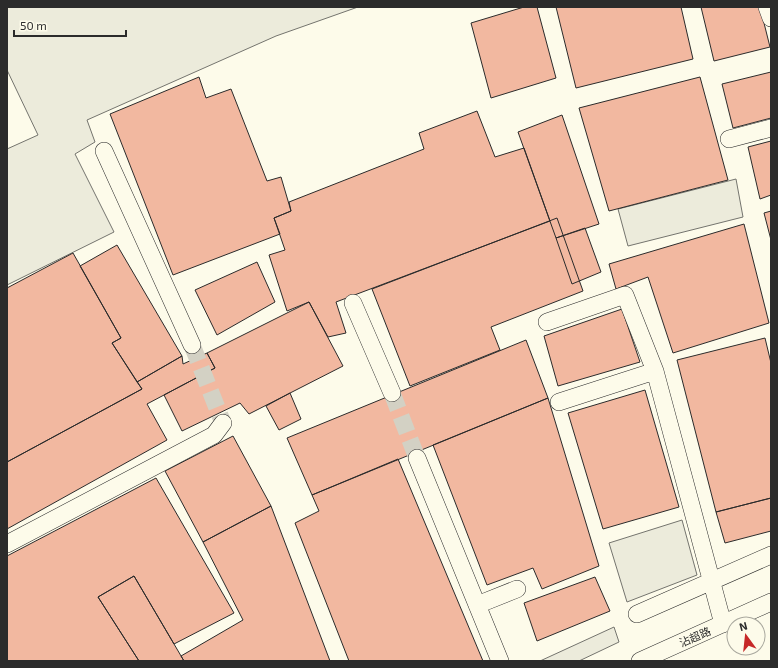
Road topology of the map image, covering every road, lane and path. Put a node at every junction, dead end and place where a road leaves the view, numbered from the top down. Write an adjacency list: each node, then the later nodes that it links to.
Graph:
1 (768, 7): 2 (street)
2 (771, 18)
3 (771, 128): 4 (street)
4 (729, 139)
5 (104, 151): 8 (street)
6 (353, 303): 10 (street)
7 (546, 322): 9 (street)
8 (192, 345)
9 (655, 372): 11 (street); 16 (street)
10 (392, 393)
11 (560, 402)
12 (223, 423): 14 (street)
13 (417, 458): 19 (street)
14 (7, 544)
15 (771, 555): 16 (street)
16 (711, 581): 20 (street); 21 (street)
17 (517, 589): 19 (street)
18 (771, 602): 21 (street, 沾超路)
19 (477, 605): 22 (street)
20 (637, 614)
21 (723, 624): 23 (street, 沾超路)
22 (500, 661)
23 (640, 661)

